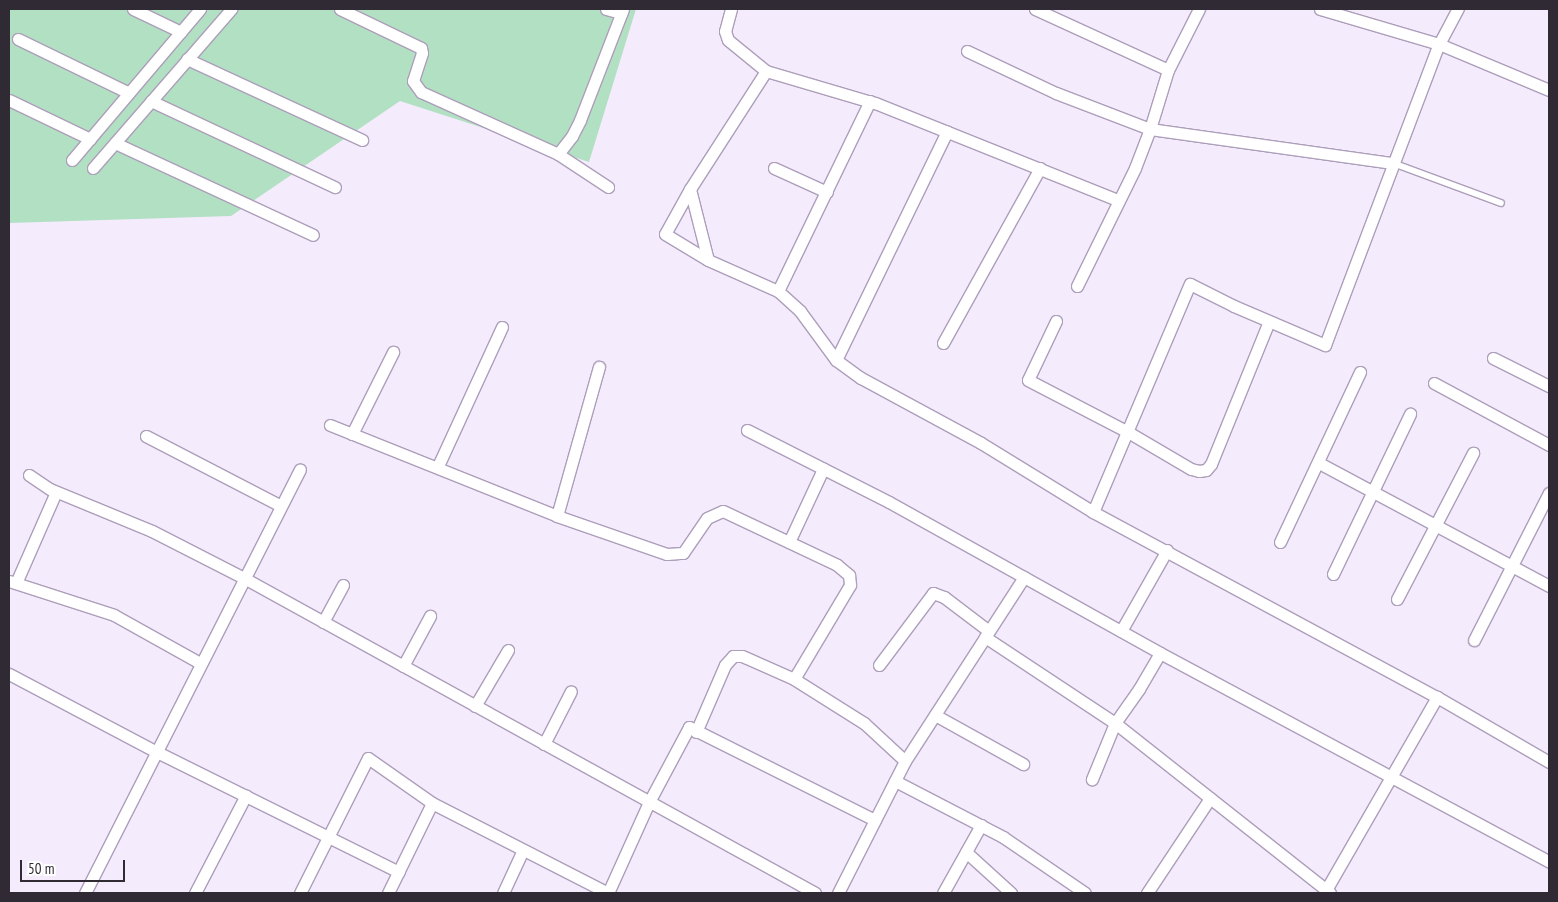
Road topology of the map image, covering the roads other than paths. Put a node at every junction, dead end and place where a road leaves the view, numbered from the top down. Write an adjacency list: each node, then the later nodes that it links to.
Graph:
1 (134, 9): 12 (street)
2 (200, 9): 12 (street)
3 (231, 9): 16 (street)
4 (340, 9): 29 (street)
5 (730, 9): 18 (street)
6 (1035, 9): 17 (street)
7 (1199, 9): 17 (street)
8 (1320, 9): 14 (street)
9 (1458, 9): 14 (street)
10 (606, 10): 11 (street)
11 (622, 11): 29 (street)
12 (181, 32): 20 (street)
13 (18, 38): 20 (street)
14 (1439, 44): 19 (street); 31 (street)
15 (966, 51): 24 (street)
16 (187, 59): 22 (street); 27 (street)
17 (1168, 70): 24 (street)
18 (766, 71): 23 (street); 37 (street)
19 (1549, 90)
20 (129, 93): 26 (street)
21 (9, 100): 26 (street)
22 (151, 101): 28 (street); 35 (street)
23 (870, 101): 25 (street); 38 (street)
24 (1150, 129): 31 (street); 39 (street)
25 (948, 131): 34 (street); 51 (street)
26 (90, 140): 30 (street)
27 (362, 140)
28 (115, 143): 32 (street); 41 (street)
29 (558, 154): 36 (street)
30 (72, 160)
31 (1393, 163): 40 (lane); 46 (street)
32 (93, 168)
33 (774, 168): 38 (street)
34 (1040, 168): 39 (street); 48 (street)
35 (335, 187)
36 (608, 188)
37 (690, 189): 42 (street); 42 (street)
38 (826, 192): 44 (street)
39 (1118, 200): 43 (street)
40 (1501, 203)
41 (313, 235)
42 (708, 260): 44 (street)
43 (1077, 286)
44 (778, 291): 51 (street)
45 (1056, 321): 59 (street)
46 (1269, 321): 59 (street); 59 (street)
47 (502, 328): 65 (street)
48 (943, 343)
49 (393, 352): 60 (street)
50 (1493, 358): 55 (street)
51 (836, 360): 73 (street)
52 (599, 367): 74 (street)
53 (1360, 372): 64 (street)
54 (1434, 383): 62 (street)
55 (1549, 386)
56 (1410, 414): 70 (street)
57 (330, 425): 60 (street)
58 (747, 430): 66 (street)
59 (1128, 432): 73 (street)
60 (352, 434): 65 (street)
61 (146, 436): 72 (street)
62 (1549, 445)
63 (1473, 453): 75 (street)
64 (1319, 462): 70 (street); 77 (street)
65 (438, 466): 74 (street)
66 (823, 469): 76 (street); 81 (street)
67 (300, 470): 72 (street)
68 (30, 475): 69 (street)
69 (56, 492): 82 (street); 83 (street)
70 (1374, 492): 75 (street); 80 (street)
71 (1549, 493): 79 (street)
72 (281, 506): 82 (street)
73 (1093, 512): 78 (street)
74 (557, 516): 76 (street)
75 (1434, 524): 79 (street); 86 (street)
76 (789, 542): 98 (street)
77 (1280, 542)
78 (1167, 550): 89 (street); 100 (street)
79 (1513, 566): 85 (street); 91 (street)
80 (1333, 574)
81 (1024, 577): 89 (street); 90 (street)
82 (244, 578): 88 (street); 94 (street)
83 (12, 582): 94 (street)
84 (343, 585): 88 (street)
85 (1549, 586)
86 (1397, 599)
87 (430, 616): 96 (street)
88 (323, 622): 96 (street)
89 (1121, 631): 93 (street)
90 (987, 634): 95 (street); 102 (street); 103 (street)
91 (1474, 640)
92 (508, 650): 101 (street)
93 (1160, 653): 103 (street); 110 (street)
94 (200, 663): 106 (street)
95 (879, 665)
96 (403, 666): 101 (street)
97 (9, 674): 106 (street)
98 (794, 679): 104 (street); 107 (street)
99 (570, 691): 105 (street)
100 (1437, 697): 108 (street); 110 (street)
101 (475, 706): 105 (street)
102 (935, 715): 107 (street); 109 (street)
103 (1115, 723): 111 (street); 114 (street)
104 (696, 732): 115 (street); 117 (street)
105 (544, 744): 115 (street)
106 (156, 751): 113 (street); 125 (street)
107 (906, 761): 112 (street)
108 (1549, 762)
109 (1023, 764)
110 (1391, 776): 122 (street); 124 (street)
111 (1092, 779)
112 (895, 781): 117 (street); 118 (street)
113 (246, 795): 119 (street); 126 (street)
114 (1210, 798): 124 (street); 136 (street)
115 (649, 802): 130 (street); 131 (street)
116 (432, 803): 119 (street); 120 (street); 123 (street)
117 (875, 820): 132 (street)
118 (981, 825): 121 (street); 135 (street)
119 (328, 836): 123 (street); 127 (street)
120 (523, 850): 129 (street); 130 (street)
121 (966, 852): 133 (street); 134 (street)
122 (1549, 862)
123 (399, 872): 128 (street)
124 (1328, 892)
125 (85, 893)
126 (195, 893)
127 (300, 893)
128 (388, 893)
129 (503, 893)
130 (608, 893)
131 (815, 893)
132 (838, 893)
133 (943, 893)
134 (1011, 893)
135 (1085, 893)
136 (1147, 893)

